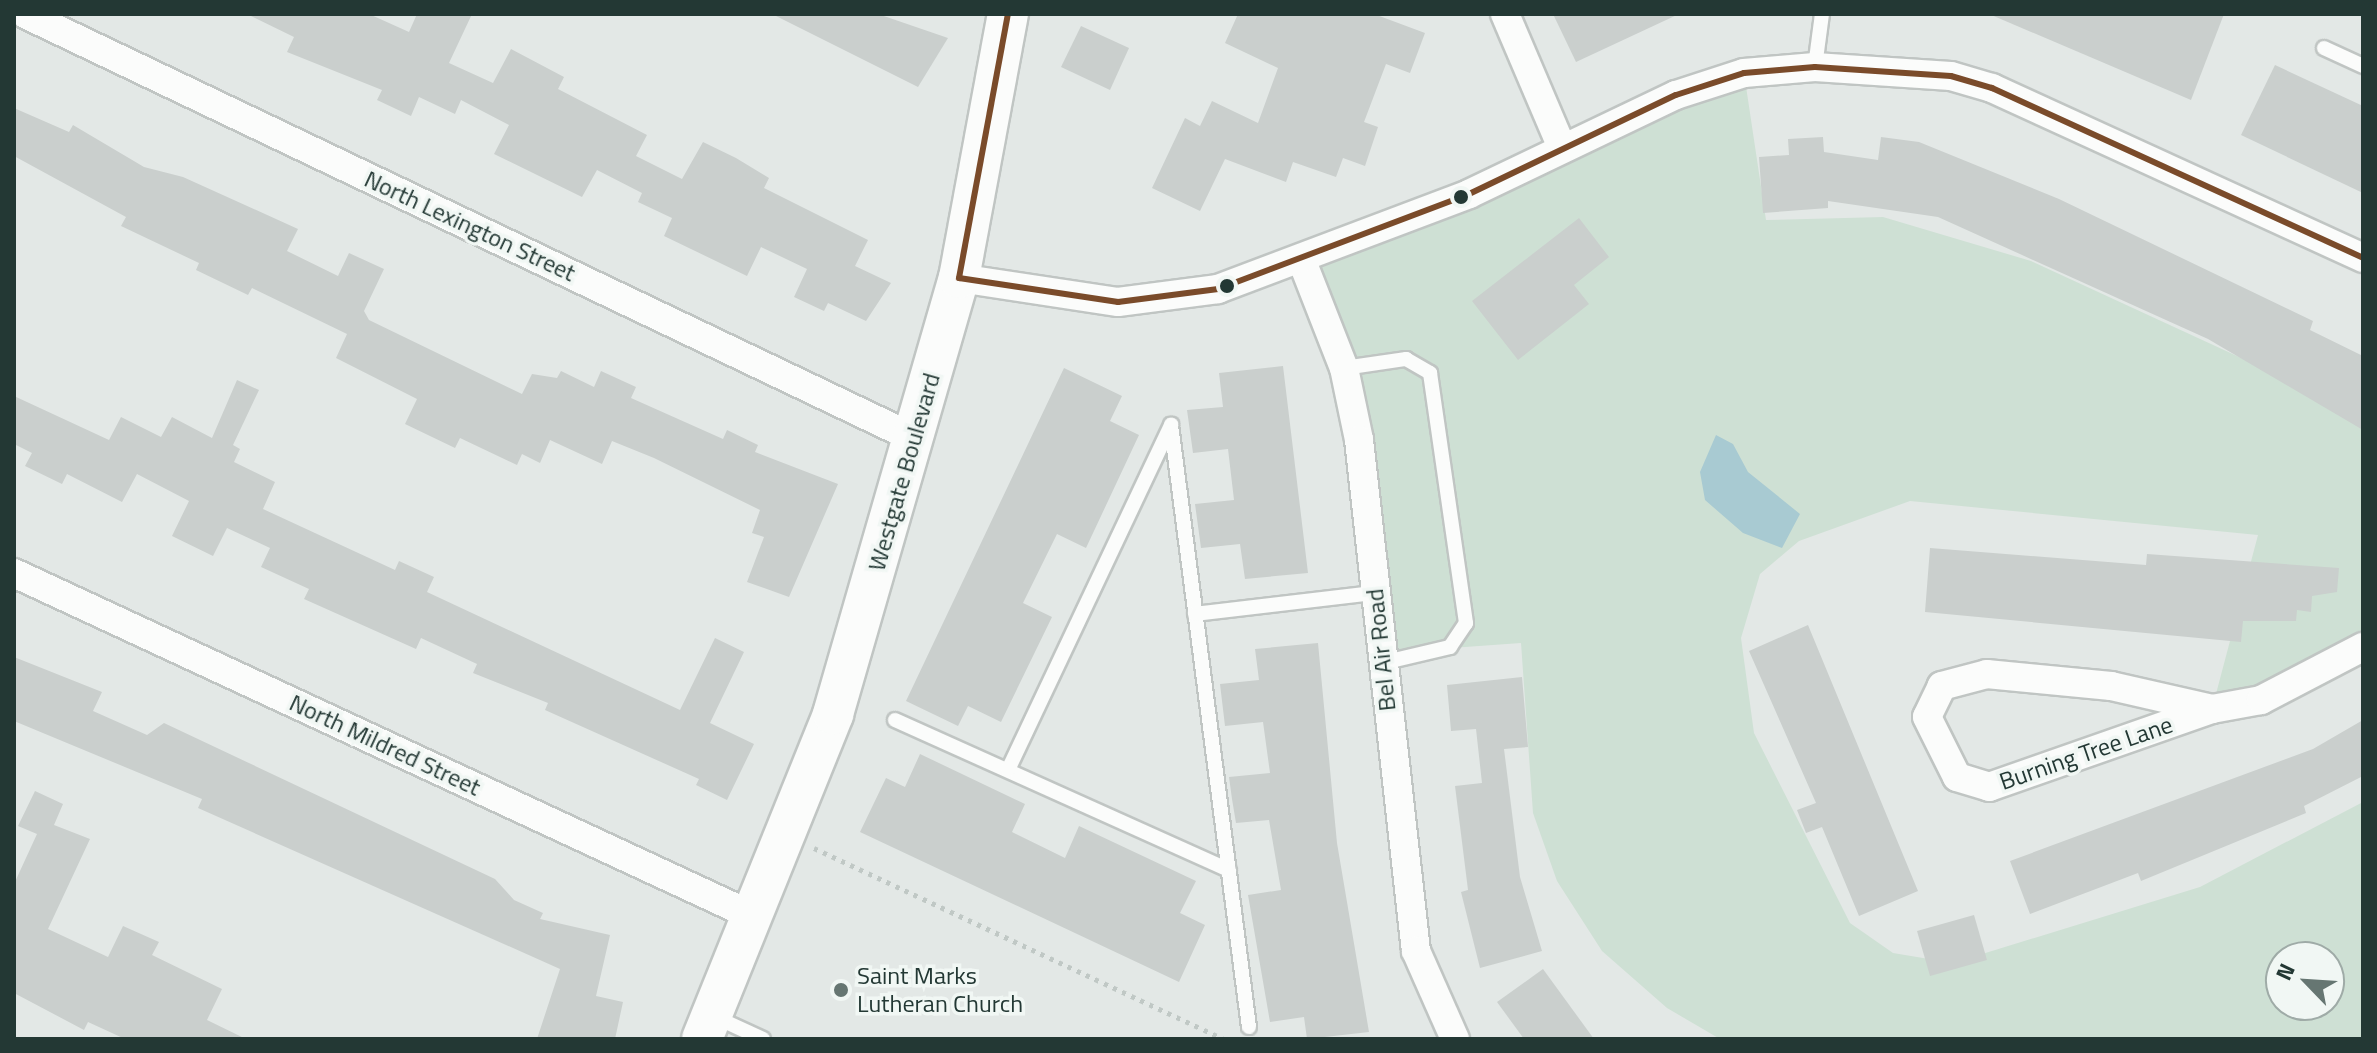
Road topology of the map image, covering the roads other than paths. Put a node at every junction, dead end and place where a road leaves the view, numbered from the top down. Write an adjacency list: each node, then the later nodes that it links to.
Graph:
1 (25, 14): 13 (street, North Lexington Street)
2 (1008, 14): 11 (street, Westgate Boulevard)
3 (1505, 14): 8 (street)
4 (1822, 14): 7 (lane)
5 (2324, 48): 6 (lane)
6 (2363, 66)
7 (1815, 67): 8 (street); 9 (street)
8 (1561, 145): 10 (street)
9 (2363, 258)
10 (1302, 261): 11 (street); 12 (street, Bel Air Road)
11 (959, 278): 13 (street, Westgate Boulevard)
12 (1344, 368): 15 (street, Bel Air Road); 18 (lane)
13 (914, 438): 23 (street, Westgate Boulevard)
14 (14, 573): 23 (street, North Mildred Street)
15 (1375, 593): 16 (lane); 18 (street, Bel Air Road)
16 (1195, 614): 21 (lane); 22 (lane)
17 (2363, 647): 19 (street, Burning Tree Lane)
18 (1382, 663): 27 (street, Bel Air Road)
19 (2212, 709): 19 (street, Burning Tree Lane)
20 (895, 720): 21 (lane)
21 (1008, 770): 22 (lane)
22 (1229, 870): 25 (lane)
23 (755, 917): 24 (street, Westgate Boulevard)
24 (708, 1027): 26 (lane)
25 (1249, 1027)
26 (763, 1039)
27 (1455, 1039)

